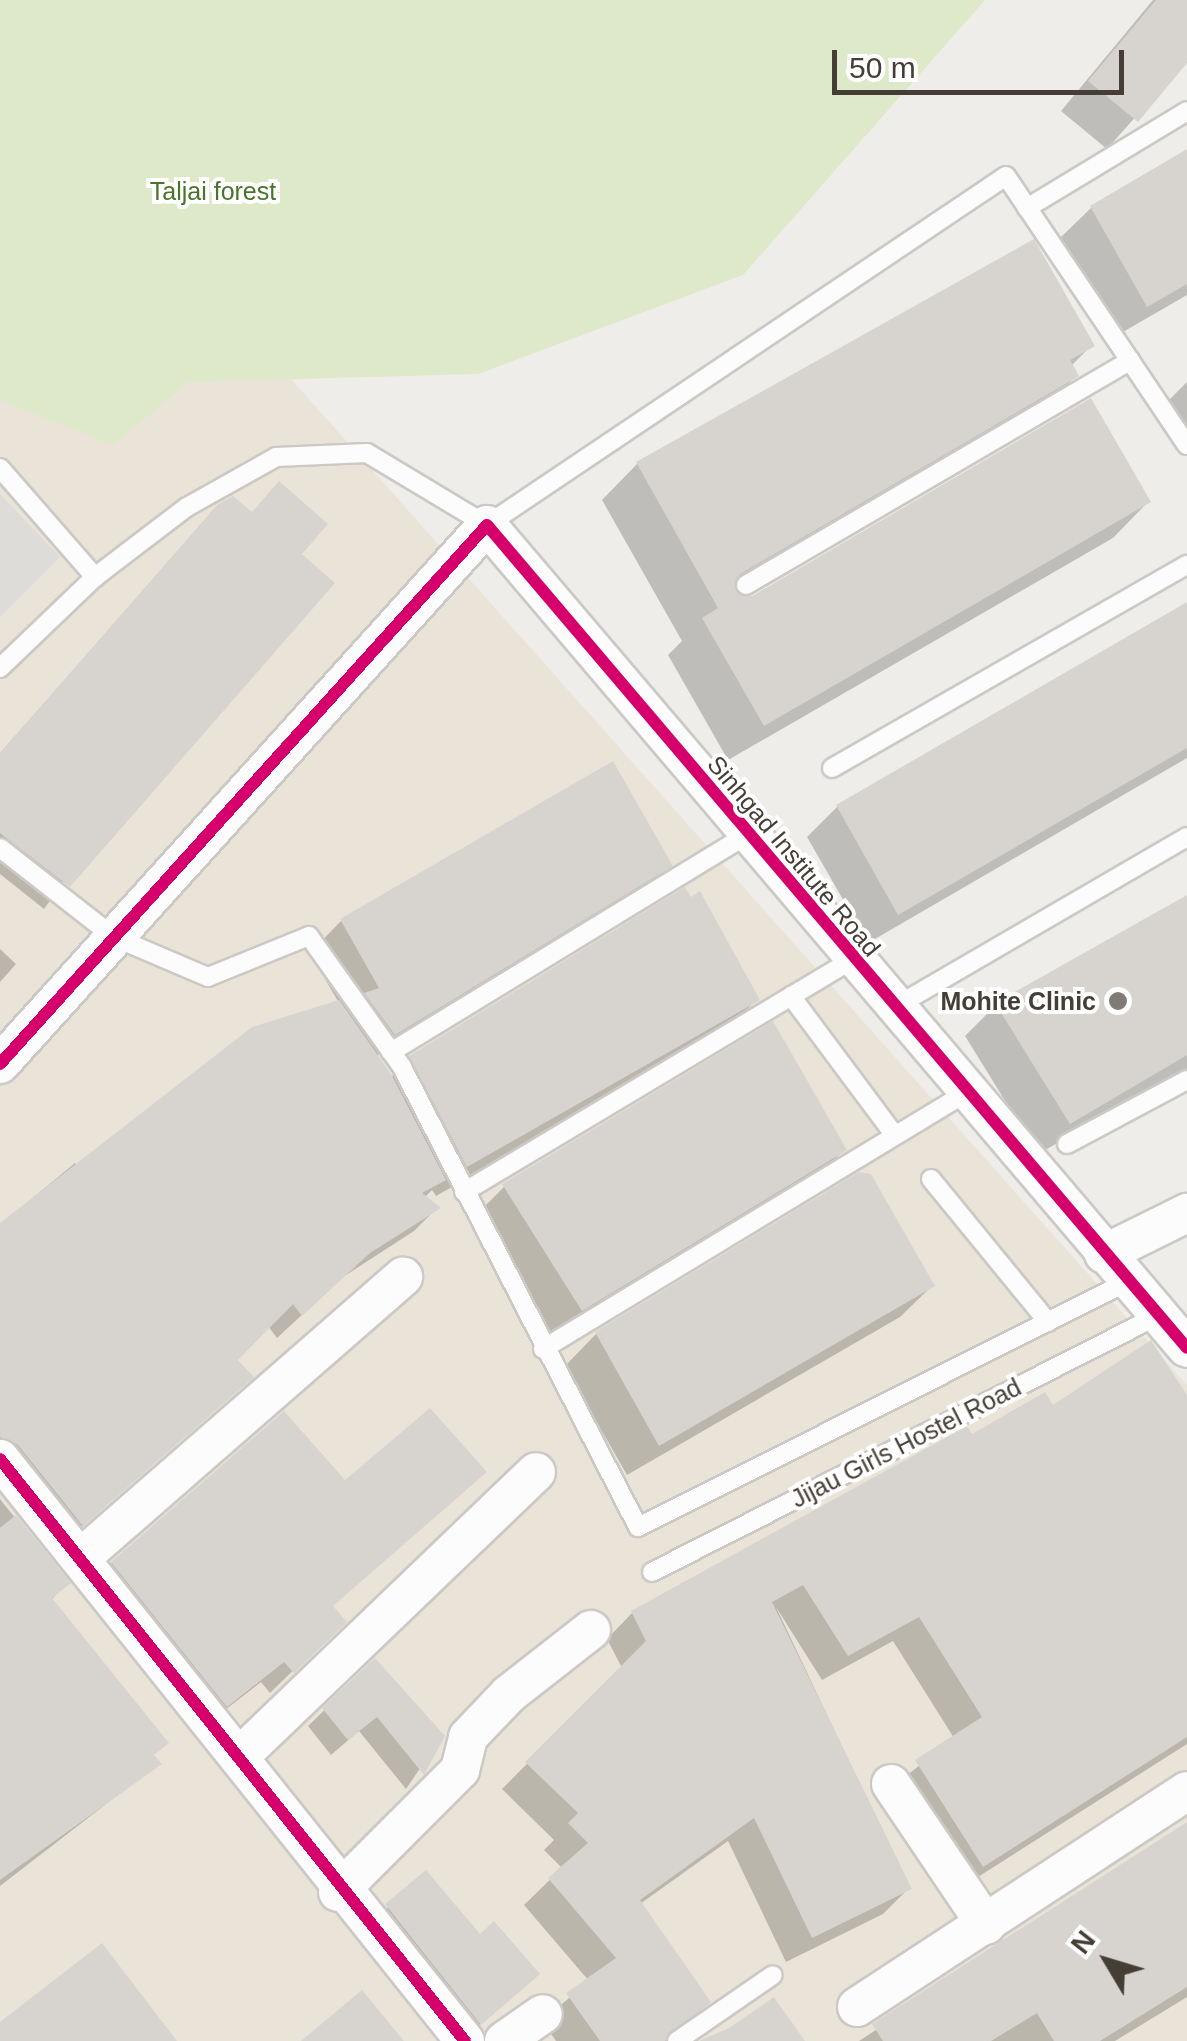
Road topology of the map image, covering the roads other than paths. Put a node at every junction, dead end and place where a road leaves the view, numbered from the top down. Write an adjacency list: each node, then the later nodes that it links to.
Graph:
1 (1187, 111): 2 (lane)
2 (1027, 208): 3 (lane); 6 (lane)
3 (1130, 361): 4 (lane); 9 (lane)
4 (1187, 446)
5 (0, 468): 8 (lane)
6 (487, 525): 8 (lane); 12 (street, Sinhgad Institute Road); 15 (street)
7 (1187, 564): 11 (lane)
8 (95, 578): 10 (lane)
9 (746, 586)
10 (0, 668)
11 (832, 768)
12 (747, 835): 16 (street, Sinhgad Institute Road); 19 (lane)
13 (1187, 837): 18 (lane)
14 (0, 848): 15 (lane)
15 (114, 938): 19 (lane); 20 (street)
16 (852, 960): 17 (lane); 18 (street, Sinhgad Institute Road)
17 (792, 996): 23 (lane); 26 (lane)
18 (892, 1008): 22 (street, Sinhgad Institute Road)
19 (391, 1052): 26 (lane)
20 (0, 1064)
21 (1187, 1080): 24 (lane)
22 (964, 1094): 23 (lane); 28 (street, Sinhgad Institute Road)
23 (893, 1133): 32 (lane)
24 (1068, 1144)
25 (931, 1178): 31 (lane)
26 (464, 1192): 32 (lane)
27 (1187, 1213): 28 (street)
28 (1116, 1268): 30 (street, Sinhgad Institute Road); 31 (lane)
29 (403, 1277): 36 (street)
30 (1159, 1315): 33 (street, Sinhgad Institute Road); 37 (lane, Jijau Girls Hostel Road)
31 (1048, 1322): 32 (lane)
32 (543, 1348)
33 (1187, 1348)
34 (0, 1459): 36 (street)
35 (536, 1472): 39 (street)
36 (83, 1556): 39 (street)
37 (652, 1572)
38 (592, 1630): 42 (street)
39 (240, 1756): 42 (street)
40 (890, 1784): 43 (street)
41 (1187, 1791): 43 (street)
42 (338, 1892): 47 (street)
43 (986, 1925): 45 (street)
44 (773, 1974): 49 (lane)
45 (857, 2007)
46 (542, 2014): 48 (street)
47 (466, 2041)
48 (504, 2041)
49 (677, 2041)

